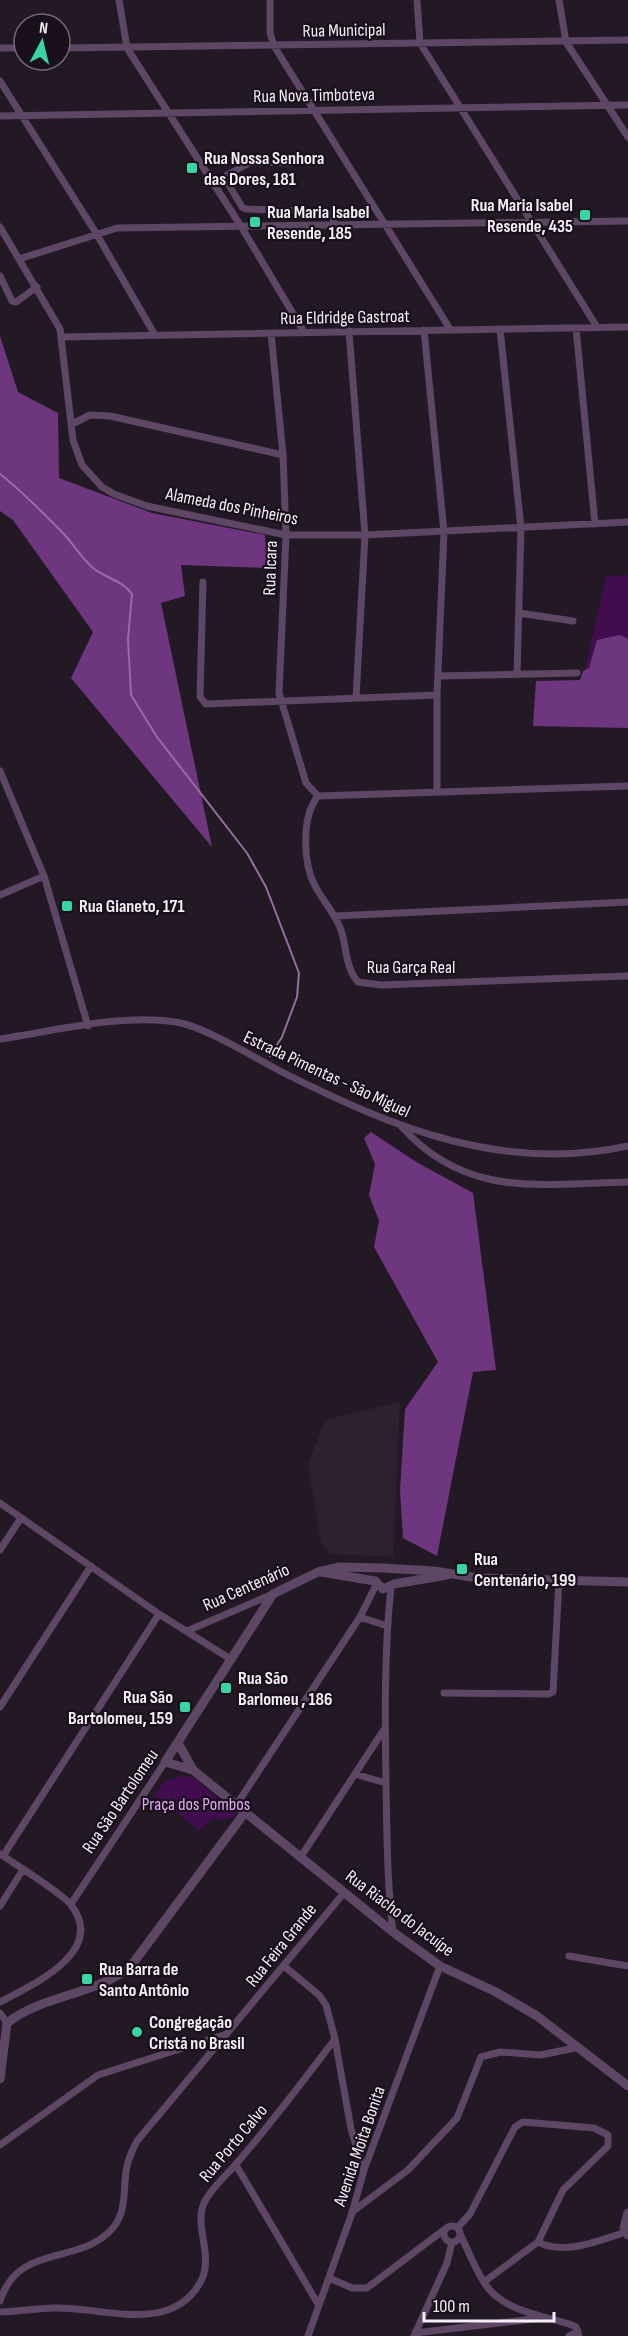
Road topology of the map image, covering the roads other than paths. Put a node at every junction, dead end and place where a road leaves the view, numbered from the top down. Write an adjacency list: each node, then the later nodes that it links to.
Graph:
1 (119, 0): 10 (street)
2 (270, 0): 8 (street)
3 (417, 0): 7 (street)
4 (559, 0): 6 (street)
5 (628, 40): 6 (street, Rua Municipal)
6 (566, 42): 7 (street, Rua Municipal); 12 (street)
7 (420, 43): 8 (street, Rua Municipal); 14 (street)
8 (274, 46): 10 (street, Rua Municipal); 15 (street)
9 (72, 48): 10 (street, Rua Municipal)
10 (127, 48): 16 (street)
11 (0, 81): 17 (street)
12 (607, 105): 13 (street, Rua Nova Timboteva); 14 (street, Rua Nova Timboteva); 19 (street)
13 (628, 105)
14 (461, 107): 15 (street, Rua Nova Timboteva); 22 (street)
15 (313, 111): 16 (street, Rua Nova Timboteva); 23 (street)
16 (170, 113): 17 (street, Rua Nova Timboteva); 26 (street)
17 (22, 115): 18 (street, Rua Nova Timboteva); 27 (street)
18 (0, 116)
19 (628, 137)
20 (291, 163): 24 (street)
21 (628, 221): 22 (street)
22 (532, 222): 23 (street); 31 (street)
23 (386, 224): 24 (street); 34 (street)
24 (334, 225): 26 (street)
25 (0, 227): 28 (street, Alameda dos Pinheiros)
26 (242, 228): 27 (street); 38 (street)
27 (96, 233): 28 (street); 40 (street)
28 (19, 259): 30 (street, Alameda dos Pinheiros)
29 (0, 276): 30 (street)
30 (37, 287): 41 (street, Alameda dos Pinheiros)
31 (597, 327): 32 (street, Rua Eldridge Gastroat); 33 (street, Rua Eldridge Gastroat)
32 (628, 327)
33 (576, 328): 35 (street, Rua Eldridge Gastroat); 45 (street)
34 (450, 329): 35 (street, Rua Eldridge Gastroat); 36 (street, Rua Eldridge Gastroat)
35 (500, 329): 46 (street)
36 (424, 330): 37 (street, Rua Eldridge Gastroat); 47 (street)
37 (349, 331): 38 (street, Rua Eldridge Gastroat); 49 (street)
38 (304, 332): 39 (street, Rua Eldridge Gastroat)
39 (271, 333): 40 (street, Rua Eldridge Gastroat); 43 (street, Rua Icara)
40 (154, 335): 41 (street, Rua Eldridge Gastroat)
41 (62, 337): 42 (street, Alameda dos Pinheiros)
42 (72, 424): 43 (street); 48 (street, Alameda dos Pinheiros)
43 (283, 455): 48 (street, Rua Icara)
44 (628, 522): 45 (street, Alameda dos Pinheiros)
45 (595, 524): 46 (street, Alameda dos Pinheiros)
46 (521, 528): 47 (street, Alameda dos Pinheiros); 51 (street)
47 (444, 532): 49 (street, Alameda dos Pinheiros); 55 (street)
48 (286, 535): 49 (street, Alameda dos Pinheiros); 58 (street, Rua Icara)
49 (365, 535): 57 (street)
50 (202, 582): 58 (street)
51 (519, 613): 52 (street); 54 (street)
52 (573, 621)
53 (577, 672): 54 (street)
54 (517, 674): 55 (street)
55 (438, 676): 56 (street)
56 (437, 695): 57 (street); 61 (street)
57 (356, 698): 58 (street)
58 (280, 700): 62 (street, Rua Icara)
59 (0, 771): 63 (street)
60 (628, 786): 61 (street)
61 (437, 792): 62 (street)
62 (318, 796): 66 (street, Rua Garça Real)
63 (44, 876): 64 (street); 68 (street)
64 (0, 895)
65 (628, 903): 66 (street)
66 (335, 916): 67 (street, Rua Garça Real)
67 (628, 976)
68 (88, 1026): 69 (street, Estrada Pimentas - São Miguel); 70 (street, Estrada Pimentas - São Miguel)
69 (0, 1039)
70 (402, 1127): 71 (street, Estrada Pimentas - São Miguel); 72 (street)
71 (628, 1146)
72 (628, 1182)
73 (0, 1503): 74 (street)
74 (21, 1518): 75 (street); 76 (street)
75 (0, 1550)
76 (91, 1566): 85 (street); 91 (street)
77 (386, 1569): 78 (street, Rua Centenário); 79 (street, Rua Centenário); 82 (street); 83 (street)
78 (318, 1572): 82 (street, Rua Centenário); 84 (street, Rua Centenário)
79 (447, 1575): 80 (street, Rua Centenário); 83 (street, Rua Centenário)
80 (559, 1580): 81 (street, Rua Centenário); 90 (street)
81 (628, 1582)
82 (375, 1583): 83 (street, Rua Centenário); 86 (street)
83 (393, 1585): 87 (street)
84 (273, 1594): 88 (street, Rua Centenário); 89 (street, Rua São Bartolomeu)
85 (159, 1614): 88 (street); 100 (street)
86 (360, 1617): 87 (street); 98 (street)
87 (387, 1626): 92 (street)
88 (187, 1631): 89 (street)
89 (232, 1660): 93 (street, Rua São Bartolomeu)
90 (444, 1693)
91 (0, 1707)
92 (385, 1728): 96 (street); 97 (street)
93 (178, 1743): 94 (street, Rua São Bartolomeu); 95 (street, Rua Riacho do Jacuípe)
94 (165, 1762): 95 (street, Rua Riacho do Jacuípe); 104 (street, Rua São Bartolomeu)
95 (193, 1770): 98 (street, Rua Riacho do Jacuípe)
96 (355, 1774): 97 (street); 101 (street)
97 (386, 1783): 106 (street)
98 (237, 1804): 99 (street, Rua Riacho do Jacuípe)
99 (246, 1811): 101 (street, Rua Riacho do Jacuípe); 113 (street)
100 (2, 1855): 102 (street)
101 (300, 1858): 103 (street, Rua Riacho do Jacuípe)
102 (22, 1870): 104 (street); 105 (street)
103 (344, 1893): 106 (street, Rua Riacho do Jacuípe); 109 (street, Rua Feira Grande)
104 (71, 1904): 111 (street)
105 (0, 1906)
106 (393, 1932): 110 (street, Rua Riacho do Jacuípe)
107 (568, 1956): 108 (street)
108 (628, 1965)
109 (284, 1966): 114 (street, Rua Feira Grande); 115 (street)
110 (440, 1966): 116 (street, Rua Riacho do Jacuípe); 121 (street, Avenida Moita Bonita)
111 (0, 2002)
112 (0, 2013): 113 (street)
113 (7, 2023): 117 (street)
114 (228, 2034): 119 (street); 131 (street, Rua Feira Grande)
115 (335, 2039): 120 (street, Rua Porto Calvo); 121 (street)
116 (575, 2048): 118 (street, Rua Riacho do Jacuípe); 122 (street)
117 (0, 2079)
118 (628, 2086)
119 (0, 2145)
120 (236, 2164): 132 (street); 133 (street, Rua Porto Calvo)
121 (364, 2170): 122 (street, Avenida Moita Bonita)
122 (352, 2212): 129 (street, Avenida Moita Bonita)
123 (628, 2213): 126 (street)
124 (445, 2229): 125 (street); 127 (street); 129 (street)
125 (459, 2231): 127 (street); 128 (street); 130 (street)
126 (627, 2234): 128 (street)
127 (452, 2242): 136 (street)
128 (538, 2242): 130 (street)
129 (329, 2278): 132 (street, Avenida Moita Bonita)
130 (484, 2282): 134 (street)
131 (0, 2301)
132 (318, 2304): 137 (street, Avenida Moita Bonita)
133 (0, 2312)
134 (545, 2317): 135 (street); 136 (street)
135 (579, 2333): 138 (street)
136 (414, 2335)
137 (308, 2336)
138 (568, 2336)

